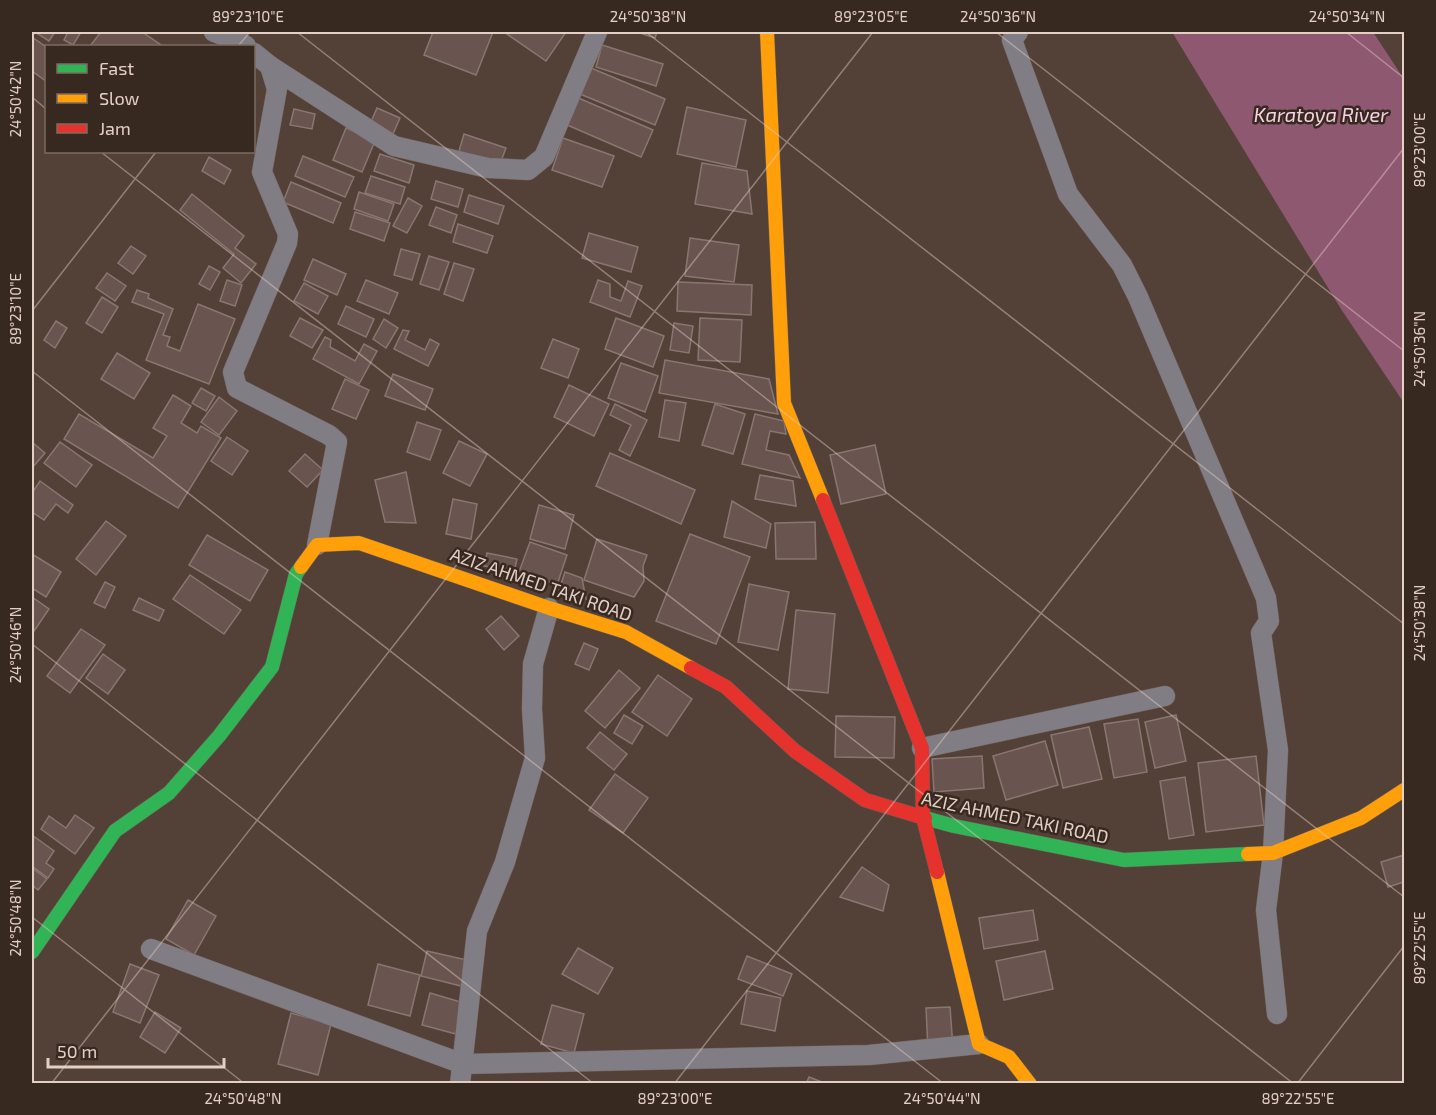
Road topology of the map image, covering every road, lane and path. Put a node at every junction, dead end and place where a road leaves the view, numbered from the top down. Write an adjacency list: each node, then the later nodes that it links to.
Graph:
1 (214, 32): 5 (street)
2 (597, 32): 7 (street)
3 (767, 32): 11 (street)
4 (1018, 32): 14 (street)
5 (244, 45)
6 (255, 54): 7 (street)
7 (270, 66): 8 (street)
8 (317, 545): 9 (street, AZIZ AHMED TAKI ROAD); 16 (street)
9 (549, 608): 13 (street, AZIZ AHMED TAKI ROAD); 19 (street)
10 (1165, 696): 11 (street)
11 (922, 748): 13 (street)
12 (1404, 790): 14 (street, AZIZ AHMED TAKI ROAD)
13 (923, 817): 14 (street, AZIZ AHMED TAKI ROAD); 18 (street)
14 (1273, 853): 17 (street)
15 (151, 949): 19 (street)
16 (32, 952)
17 (1277, 1014)
18 (979, 1044): 19 (street); 20 (street)
19 (462, 1074)
20 (1030, 1083)

